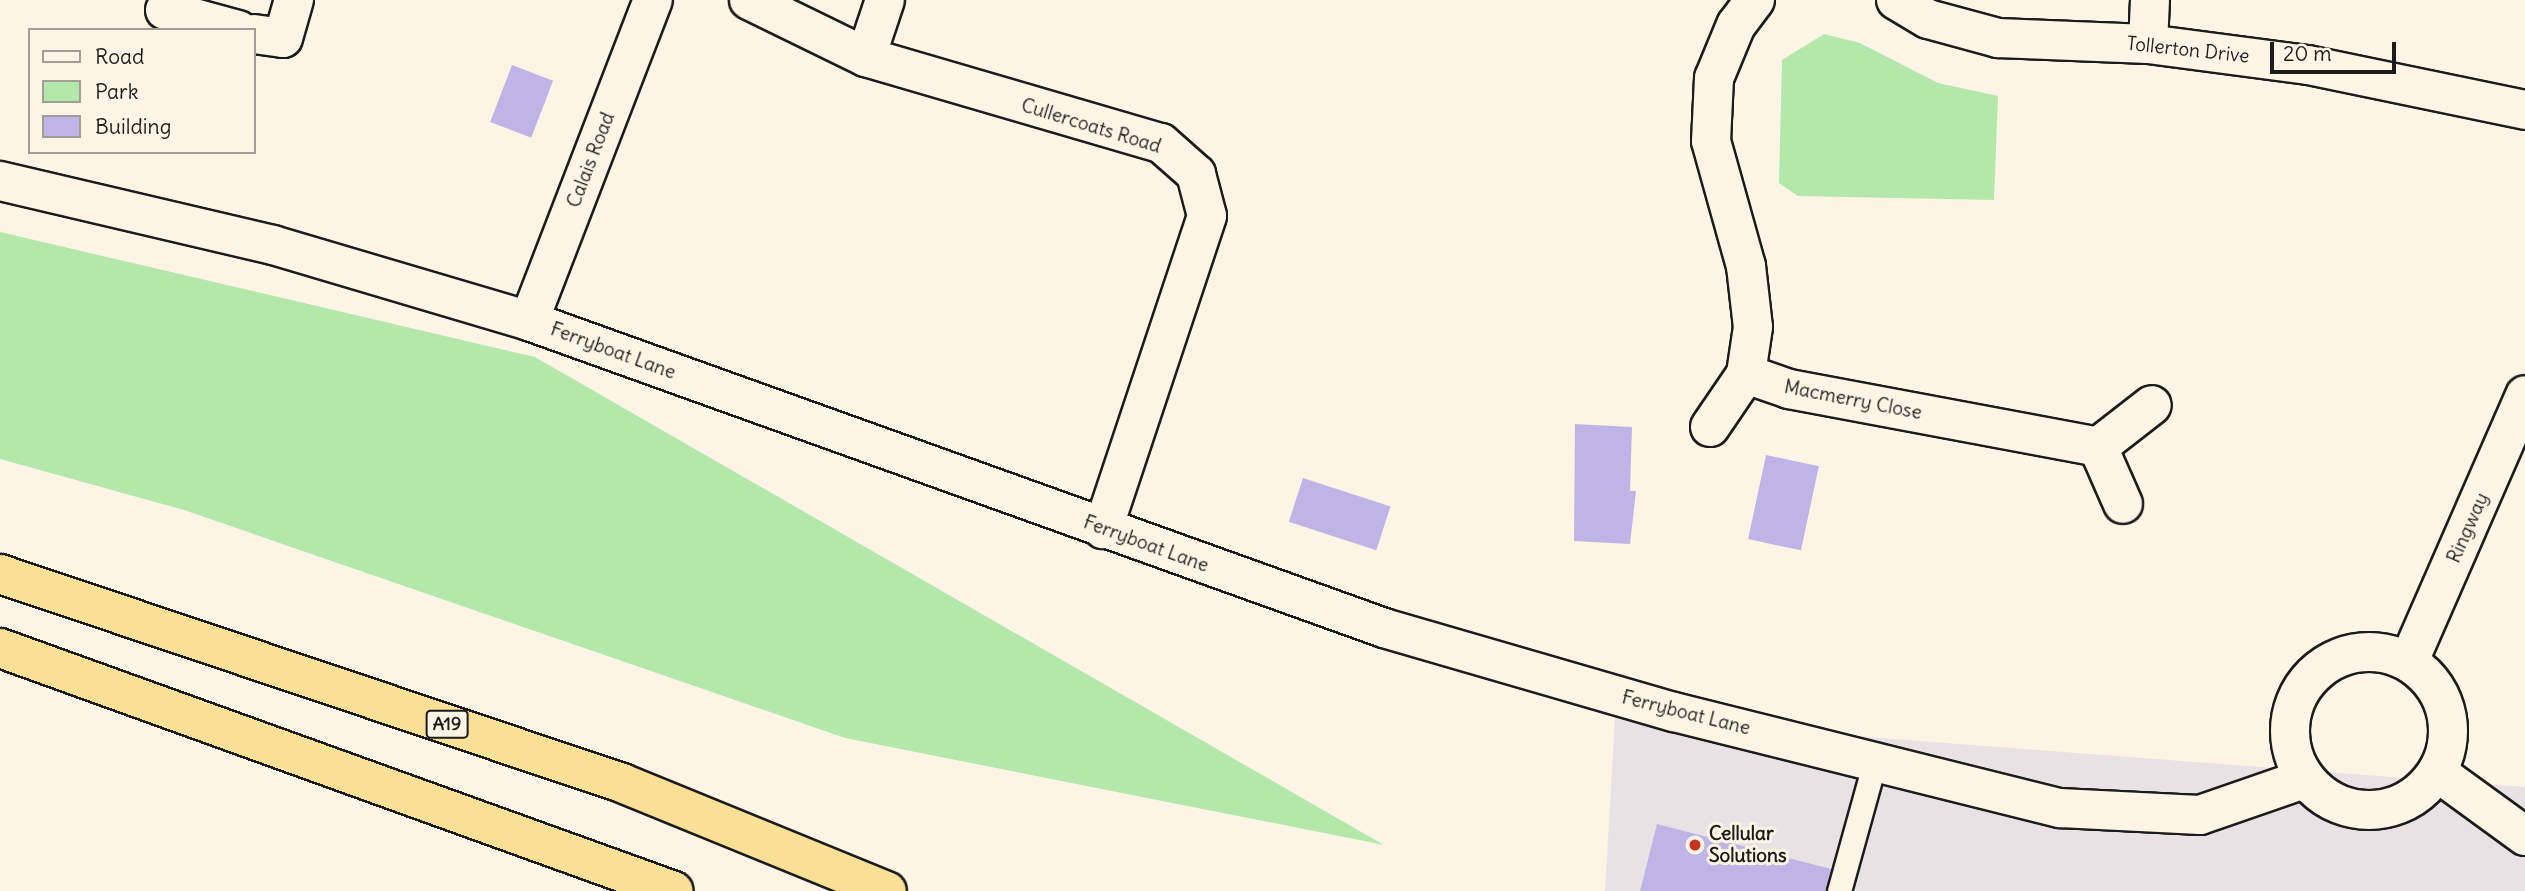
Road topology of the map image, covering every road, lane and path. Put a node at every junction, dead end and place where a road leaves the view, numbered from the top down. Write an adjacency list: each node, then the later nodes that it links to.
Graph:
1 (293, 0): 10 (street)
2 (653, 0): 15 (street, Calais Road)
3 (749, 0): 12 (street, Cullercoats Road)
4 (885, 0): 12 (street)
5 (1755, 0): 16 (street)
6 (1896, 0): 11 (street, Tollerton Drive)
7 (2150, 0): 11 (street)
8 (165, 10): 9 (street)
9 (231, 28)
10 (256, 34)
11 (2148, 44): 13 (street, Tollerton Drive)
12 (866, 57): 22 (street, Cullercoats Road)
13 (2525, 110)
14 (0, 181): 15 (street, Ferryboat Lane)
15 (529, 321): 22 (street, Ferryboat Lane)
16 (1746, 374): 19 (street); 20 (street, Macmerry Close)
17 (2525, 395): 25 (street, Ringway)
18 (2152, 405): 20 (street)
19 (1710, 427)
20 (2098, 447): 21 (street)
21 (2123, 505)
22 (1103, 528): 26 (street, Ferryboat Lane)
23 (0, 574): 31 (highway, A19)
24 (0, 648): 30 (highway)
25 (2409, 661): 27 (street); 28 (street)
26 (1876, 758): 28 (street, Ferryboat Lane); 32 (lane)
27 (2437, 772): 28 (street); 29 (street)
28 (2304, 779)
29 (2525, 836)
30 (674, 891)
31 (887, 891)
32 (1839, 891)

